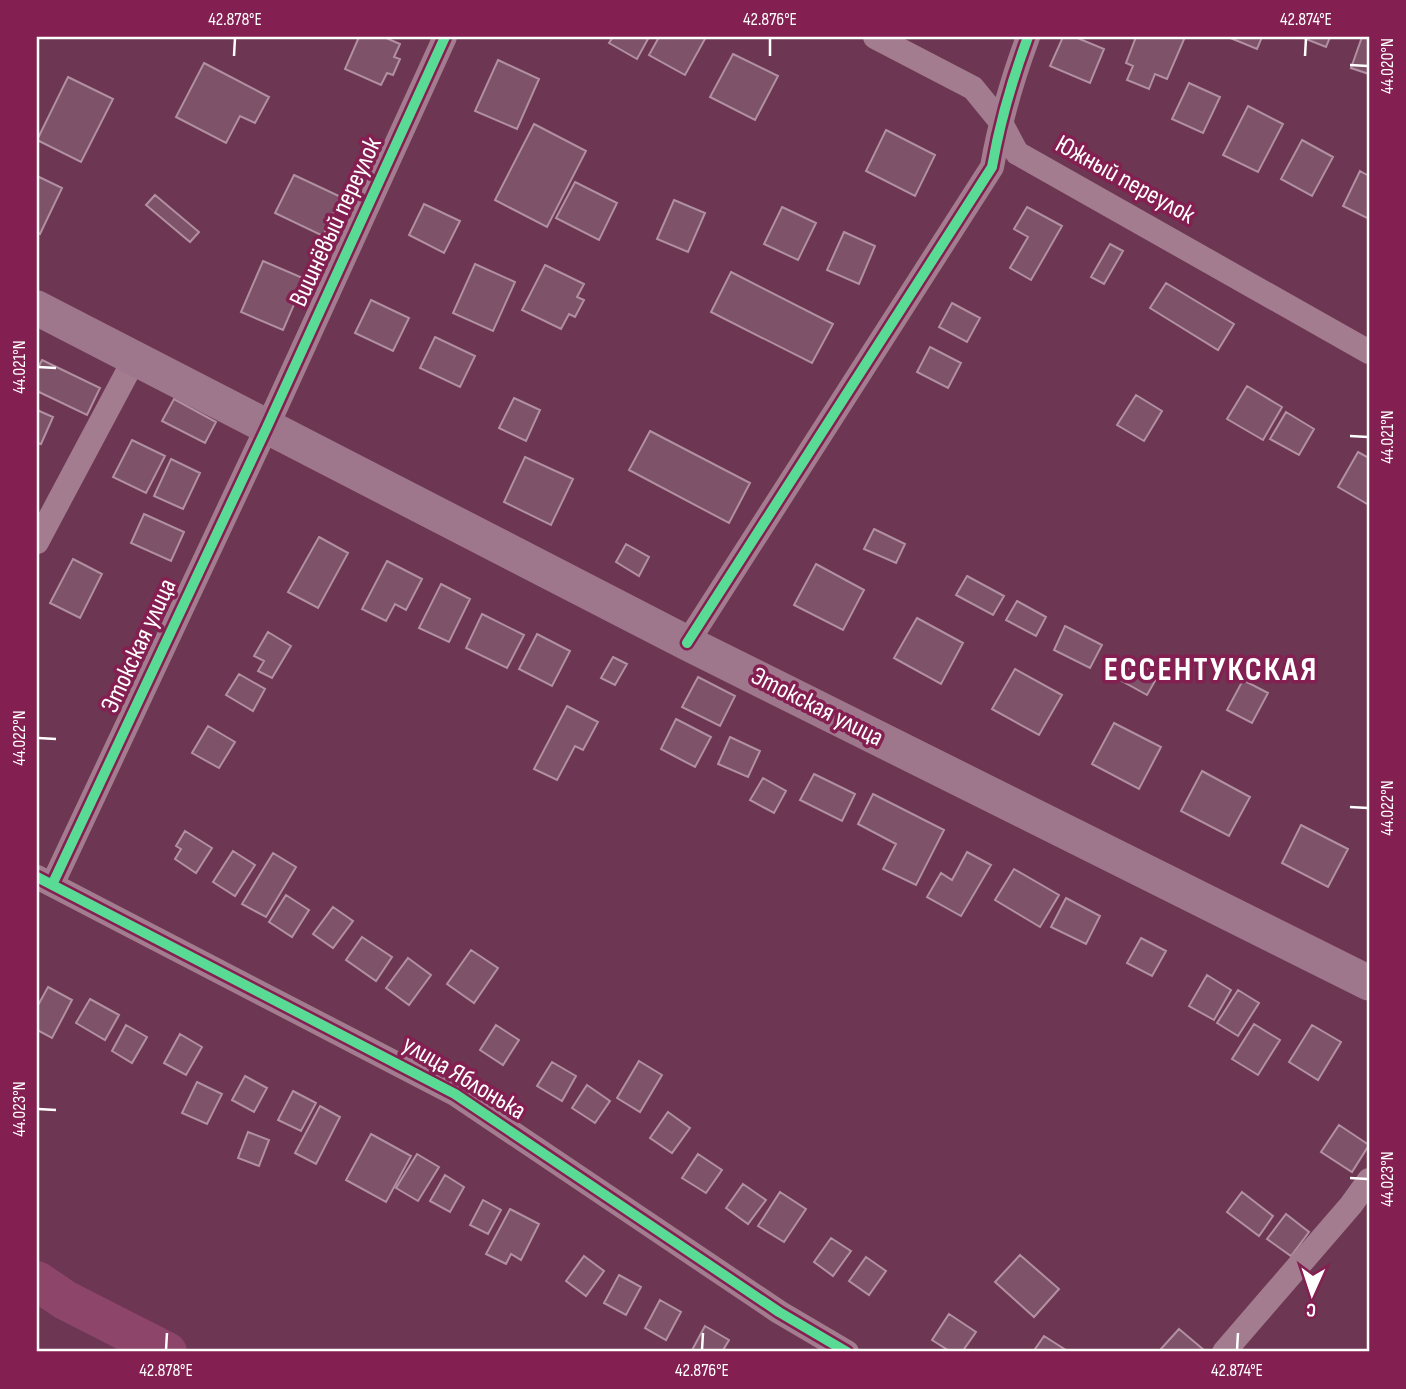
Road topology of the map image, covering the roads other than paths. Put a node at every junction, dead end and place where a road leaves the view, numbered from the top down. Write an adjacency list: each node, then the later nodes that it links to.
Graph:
1 (445, 37): 8 (street, Вишнёвый переулок)
2 (875, 37): 4 (street, Южный переулок)
3 (1028, 37): 4 (street)
4 (1000, 121): 6 (street, Южный переулок); 10 (street)
5 (37, 308): 7 (main road, Этокская улица)
6 (1369, 352)
7 (135, 358): 8 (main road, Этокская улица); 9 (street)
8 (267, 427): 10 (main road, Этокская улица); 11 (street, Этокская улица)
9 (37, 542)
10 (687, 643): 12 (main road, Этокская улица)
11 (44, 881): 14 (street, улица Яблонька)
12 (1369, 983)
13 (1369, 1180): 15 (street)
14 (847, 1352)
15 (1224, 1352)

